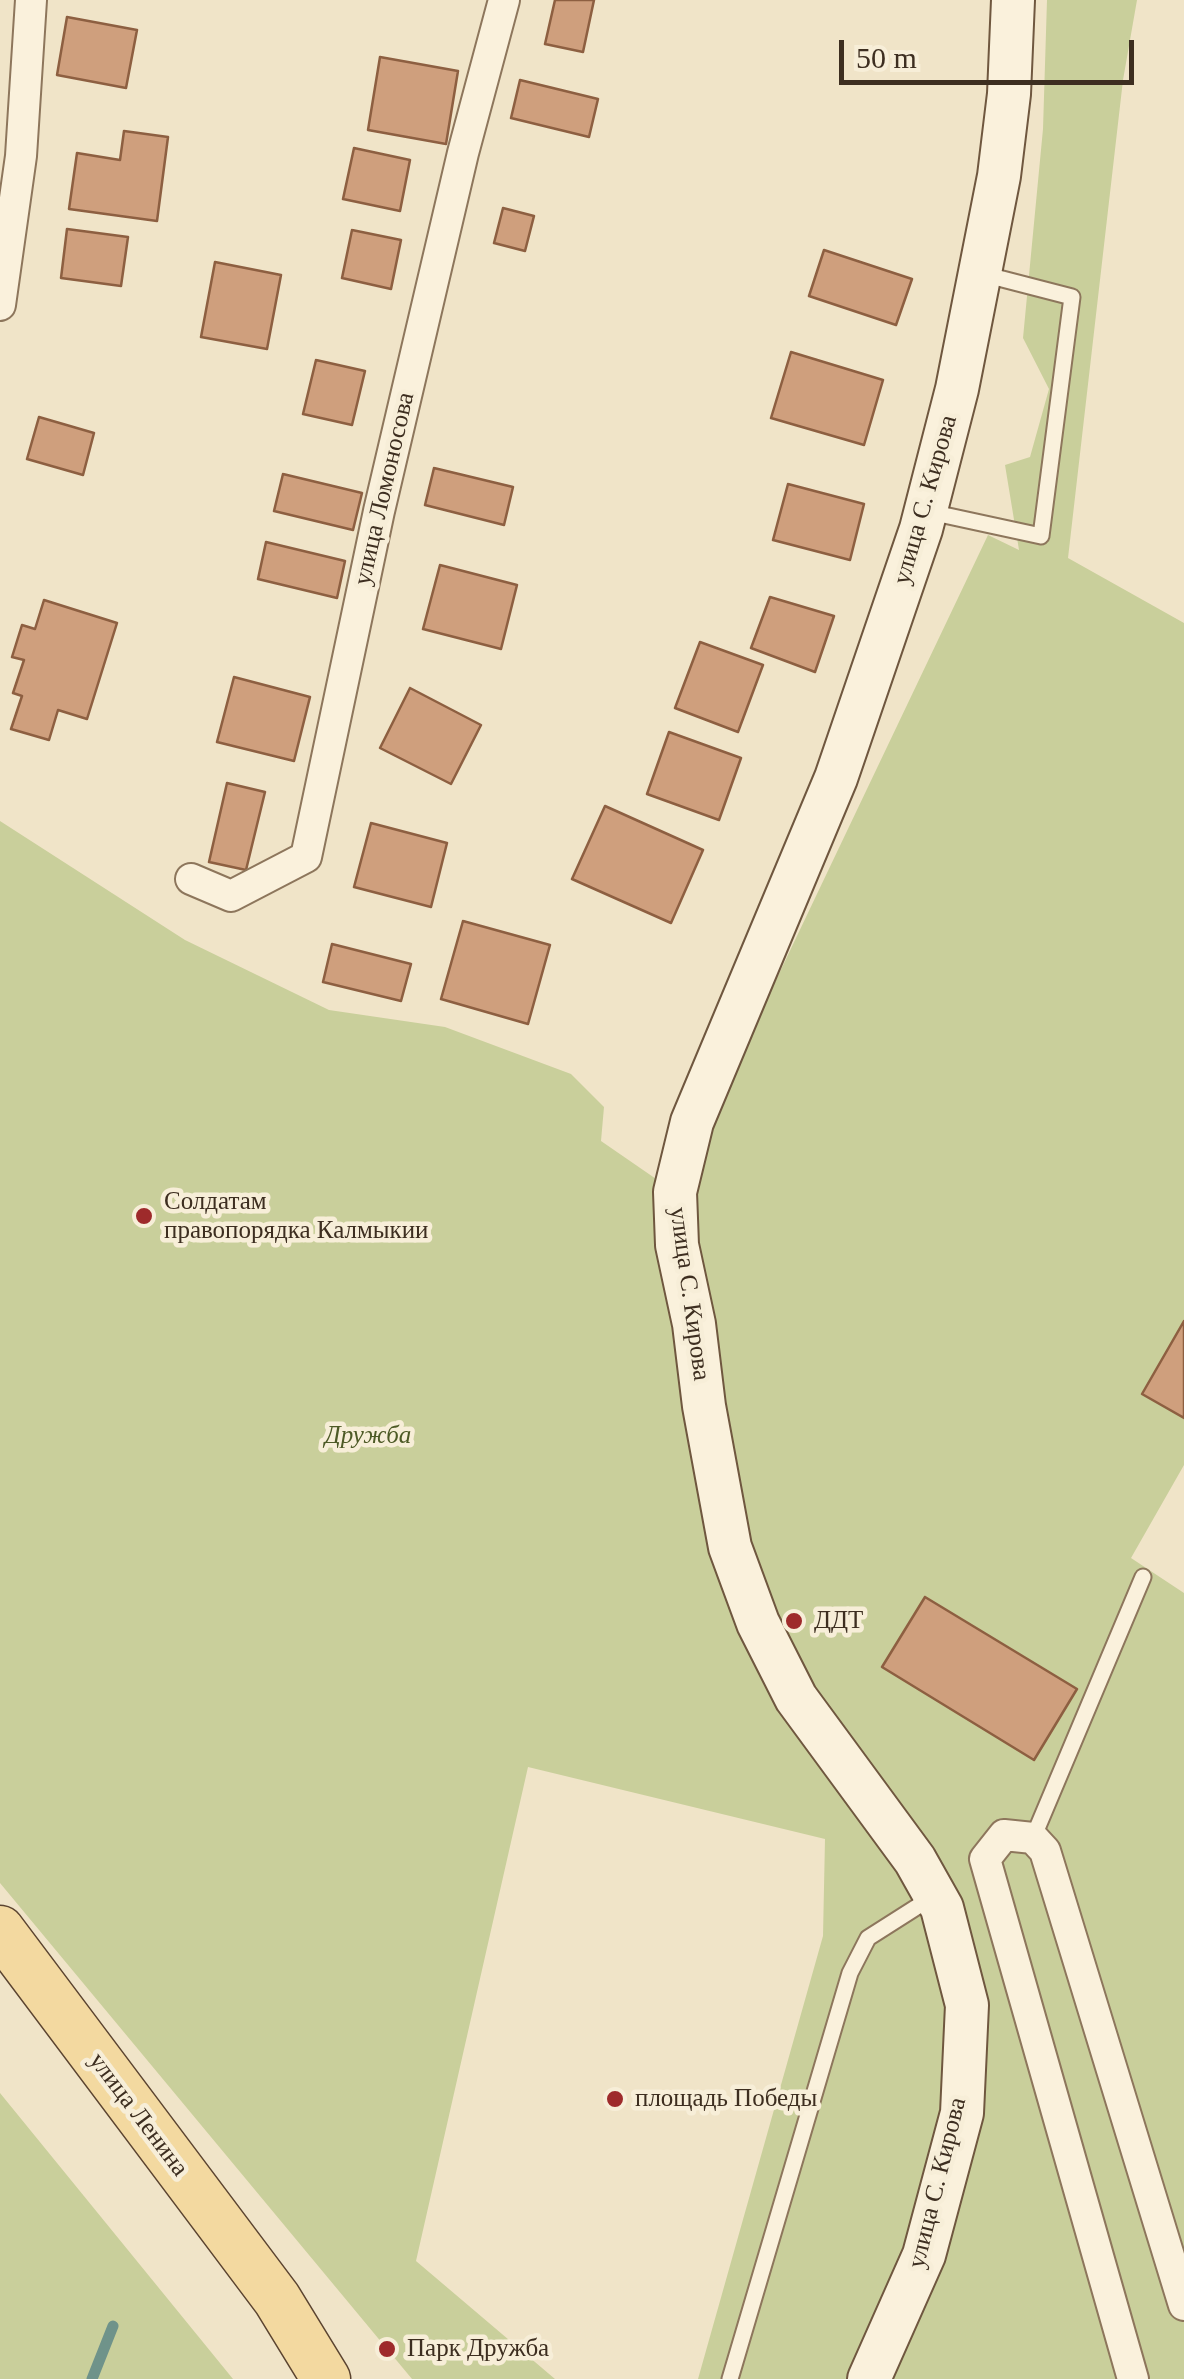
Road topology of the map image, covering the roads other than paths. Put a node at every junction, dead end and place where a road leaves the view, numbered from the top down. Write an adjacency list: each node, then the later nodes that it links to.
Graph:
1 (31, 0): 5 (street)
2 (504, 0): 7 (street, улица Ломоносова)
3 (1013, 0): 4 (main road, улица С. Кирова)
4 (980, 274): 6 (main road, улица С. Кирова); 6 (lane)
5 (0, 305)
6 (926, 511): 10 (main road, улица С. Кирова)
7 (192, 878)
8 (1144, 1577): 9 (lane)
9 (1033, 1838): 13 (street); 18 (street)
10 (935, 1895): 16 (lane); 17 (main road, улица С. Кирова)
11 (0, 1930): 12 (main road, улица Ленина)
12 (277, 2299): 14 (main road, улица Ленина); 15 (main road, улица Ленина)
13 (1184, 2304)
14 (326, 2379)
15 (351, 2379)
16 (730, 2379)
17 (869, 2379)
18 (1133, 2379)

